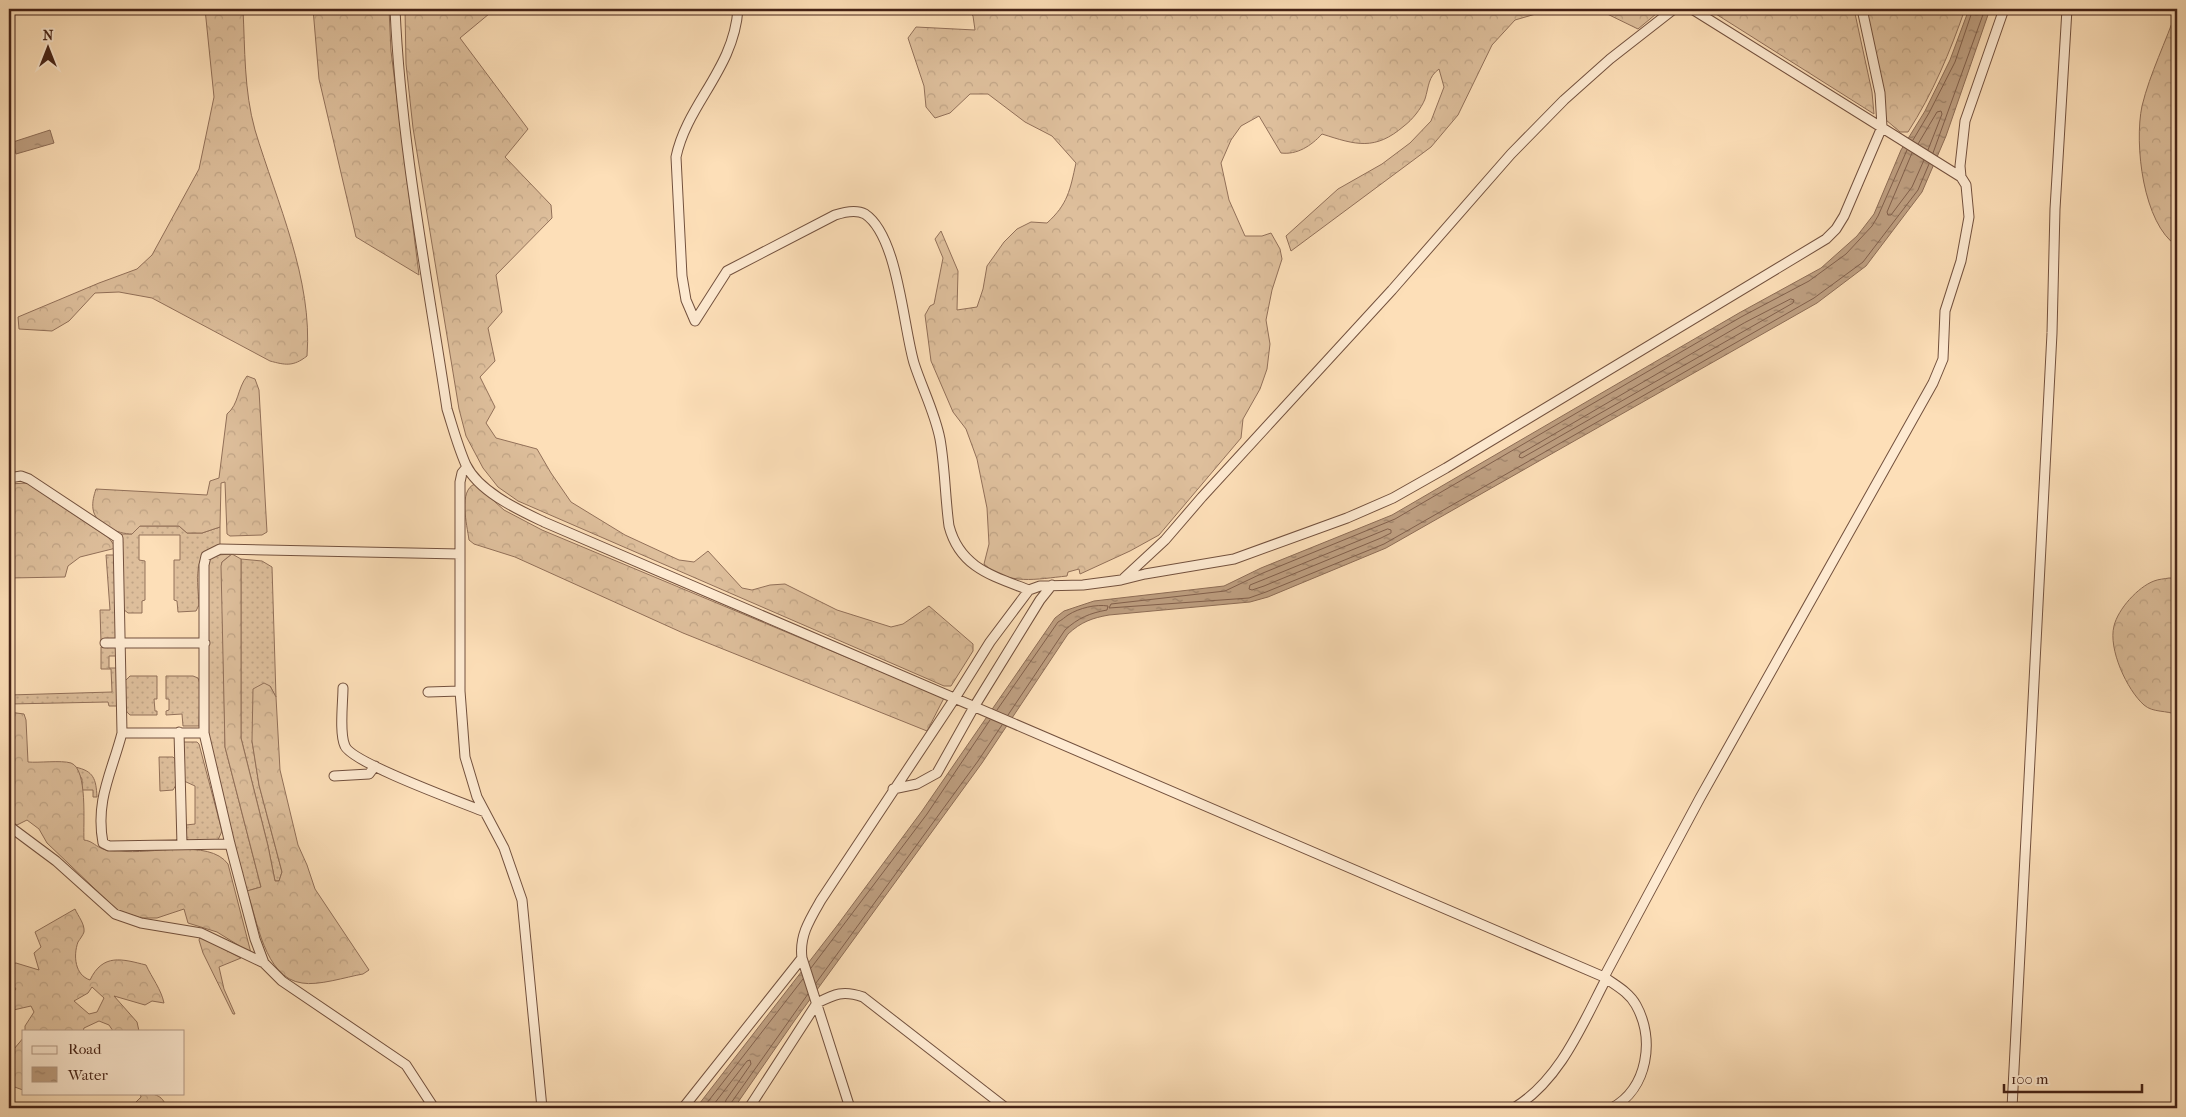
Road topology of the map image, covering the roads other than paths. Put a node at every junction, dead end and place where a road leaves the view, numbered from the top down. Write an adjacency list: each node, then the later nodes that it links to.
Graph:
1 (395, 9): 10 (street)
2 (738, 9): 15 (street)
3 (1674, 9): 13 (street)
4 (1692, 9): 8 (street)
5 (1862, 9): 8 (street)
6 (2004, 9): 9 (street)
7 (2067, 9): 46 (street)
8 (1882, 127): 9 (street); 13 (street)
9 (1961, 178): 36 (street)
10 (467, 467): 12 (street); 22 (street)
11 (9, 478): 17 (street)
12 (460, 554): 18 (street); 20 (street)
13 (1121, 580): 14 (street)
14 (1052, 585): 15 (street); 23 (street)
15 (1029, 590): 22 (street)
16 (105, 644): 17 (street)
17 (122, 644): 18 (street); 25 (street)
18 (205, 644): 26 (street)
19 (343, 688): 27 (street)
20 (460, 691): 21 (street); 30 (street)
21 (428, 692)
22 (955, 698): 23 (street); 29 (street)
23 (974, 707): 29 (street); 36 (street)
24 (179, 732): 25 (street); 26 (street); 33 (street)
25 (122, 733): 33 (street)
26 (204, 733): 32 (street)
27 (375, 766): 28 (street); 30 (street)
28 (334, 776)
29 (893, 789): 34 (street)
30 (485, 812): 39 (street)
31 (9, 826): 35 (street)
32 (230, 844): 33 (street); 35 (street)
33 (182, 845)
34 (803, 962): 37 (street); 40 (street)
35 (264, 963): 38 (street)
36 (1605, 978): 44 (street); 45 (street)
37 (816, 999): 41 (street); 42 (street); 43 (street)
38 (434, 1108)
39 (542, 1108)
40 (683, 1108)
41 (750, 1108)
42 (850, 1108)
43 (1006, 1108)
44 (1514, 1108)
45 (1612, 1108)
46 (2012, 1108)

